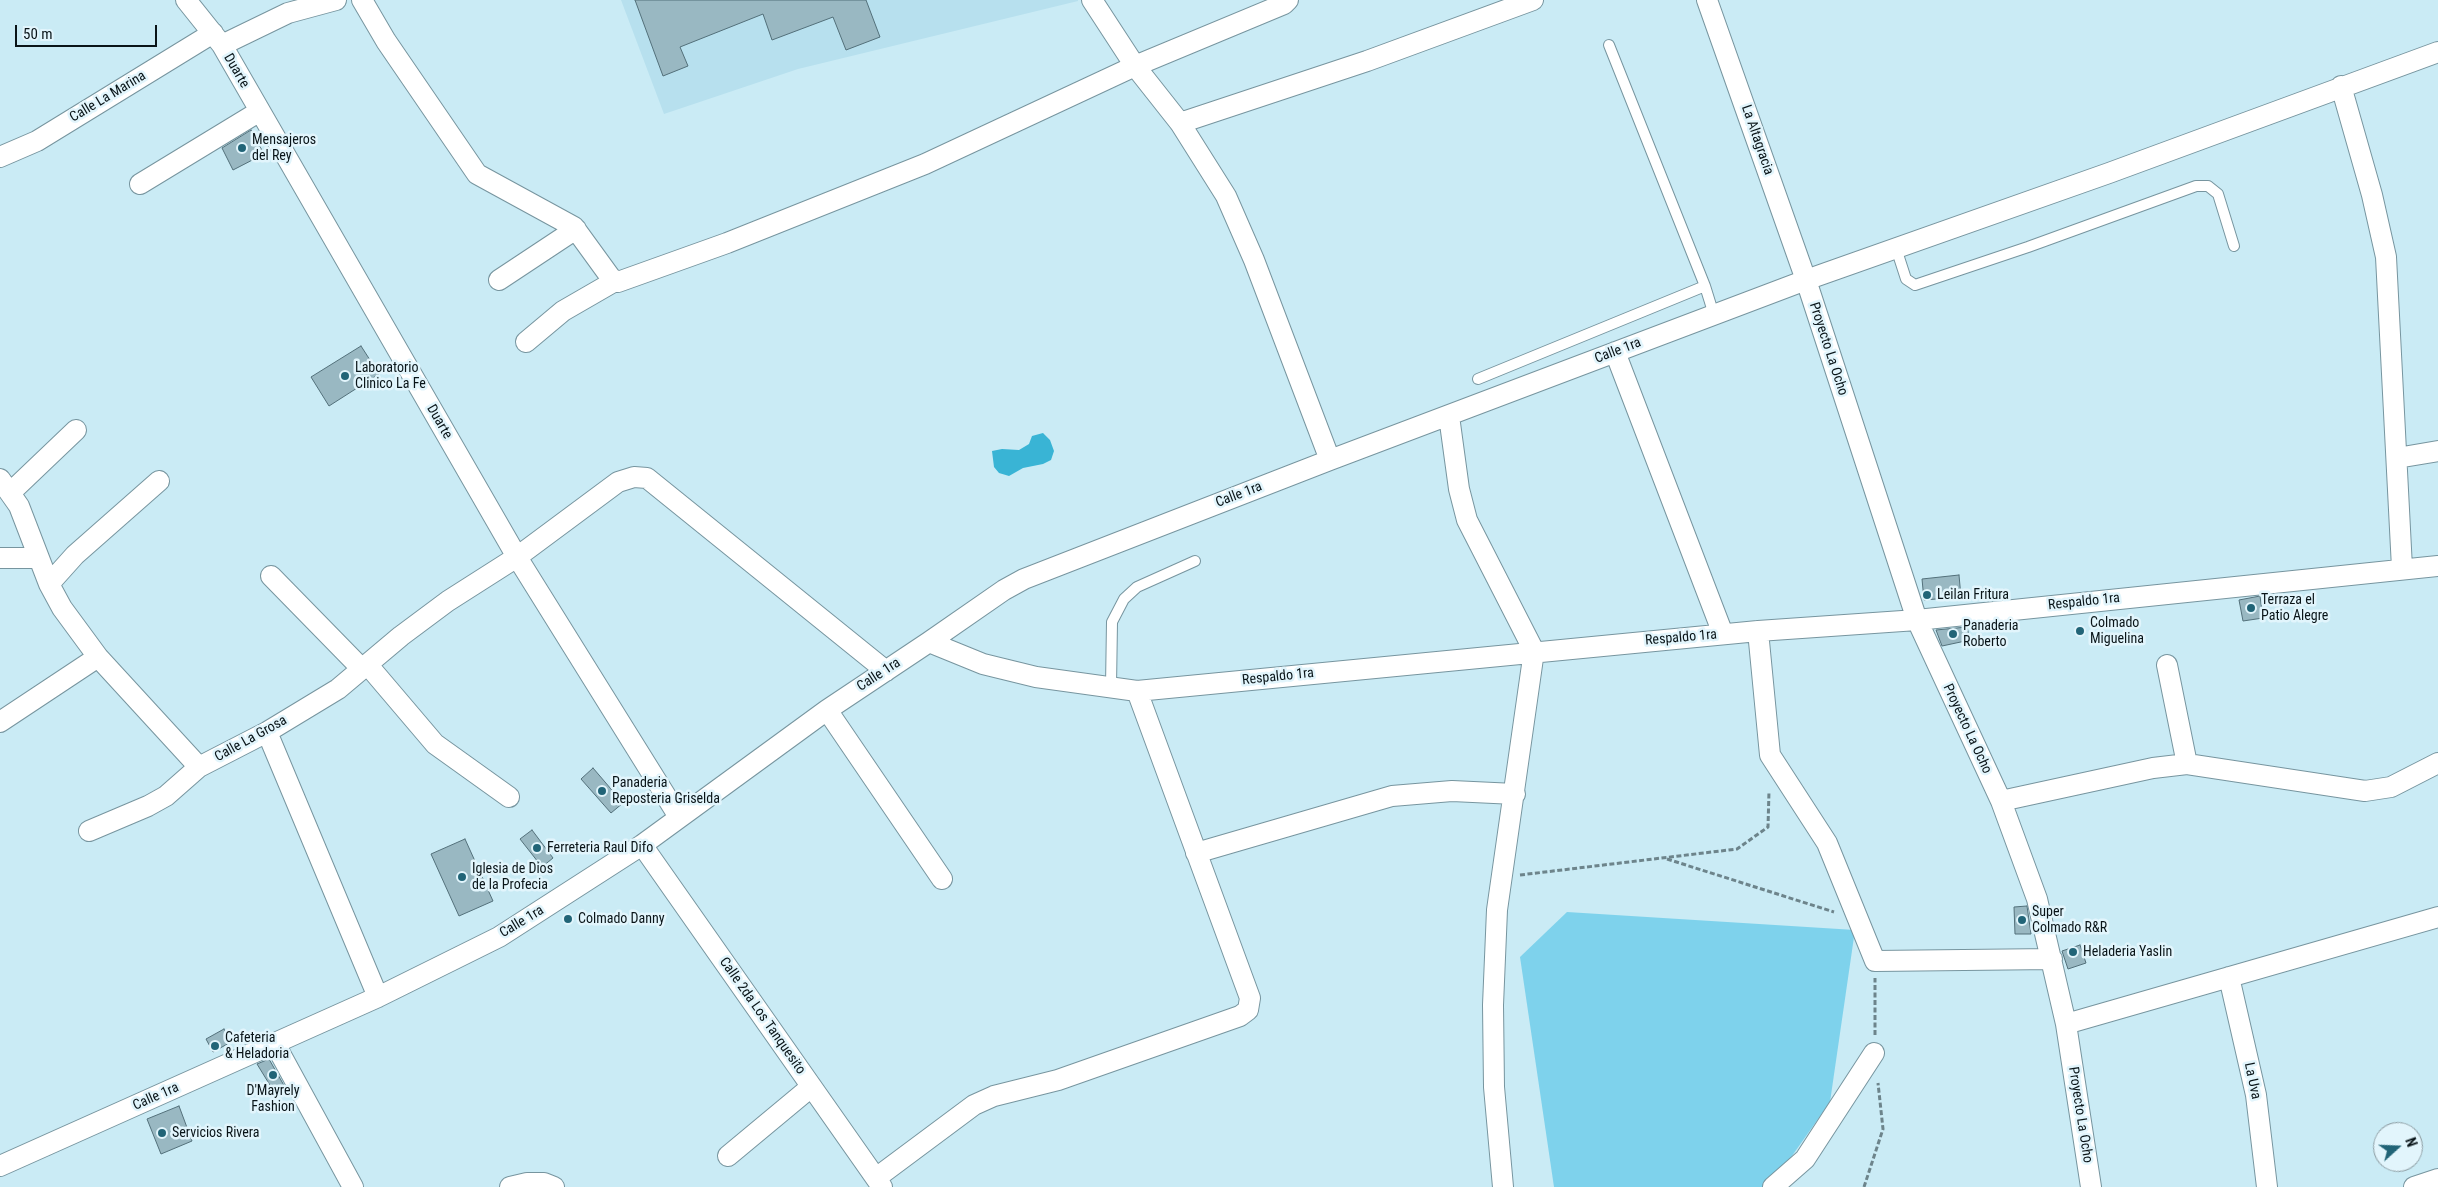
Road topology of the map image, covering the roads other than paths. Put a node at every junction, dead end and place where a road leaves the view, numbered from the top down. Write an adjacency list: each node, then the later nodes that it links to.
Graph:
1 (186, 0): 9 (street, Duarte)
2 (336, 0): 8 (street, Calle La Marina)
3 (362, 0): 18 (street)
4 (1092, 0): 12 (street)
5 (1288, 0): 12 (street)
6 (1533, 0): 15 (street)
7 (1707, 0): 22 (street, La Altagracia)
8 (314, 3): 9 (street, Calle La Marina)
9 (218, 39): 14 (street, Duarte); 16 (street, Calle La Marina)
10 (1609, 45): 24 (lane)
11 (2438, 52): 13 (street, Calle 1ra)
12 (1135, 66): 15 (street); 23 (street)
13 (2341, 86): 20 (street, Calle 1ra); 32 (street)
14 (260, 111): 17 (street); 38 (street, Duarte)
15 (1180, 123): 33 (street)
16 (0, 158)
17 (140, 184)
18 (576, 229): 21 (street); 23 (street)
19 (2234, 246): 20 (lane)
20 (1896, 248): 22 (street, Calle 1ra)
21 (499, 280)
22 (1806, 280): 25 (street, Calle 1ra); 44 (street, Proyecto La Ocho)
23 (615, 281): 26 (street)
24 (1705, 286): 25 (lane); 28 (lane)
25 (1714, 315): 27 (street, Calle 1ra)
26 (526, 342)
27 (1616, 352): 29 (street, Calle 1ra); 46 (street)
28 (1478, 379)
29 (1449, 416): 33 (street, Calle 1ra); 48 (street)
30 (76, 430): 35 (street)
31 (2438, 451): 32 (street)
32 (2397, 458): 41 (street)
33 (1330, 460): 47 (street, Calle 1ra)
34 (159, 481): 43 (street)
35 (6, 486): 37 (street, Calle La Grosa)
36 (0, 558): 37 (street)
37 (38, 558): 43 (street, Calle La Grosa)
38 (517, 558): 51 (street, Calle La Grosa); 52 (street, Calle La Grosa); 64 (street, Duarte)
39 (1195, 561): 53 (lane)
40 (2438, 566): 41 (street, Respaldo 1ra)
41 (2402, 568): 44 (street, Respaldo 1ra)
42 (271, 576): 51 (street)
43 (49, 584): 49 (street, Calle La Grosa)
44 (1917, 620): 45 (street, Respaldo 1ra); 63 (street, Proyecto La Ocho)
45 (1758, 631): 46 (street, Respaldo 1ra); 70 (street)
46 (1723, 634): 48 (street, Respaldo 1ra)
47 (929, 642): 52 (street, Calle 1ra); 53 (street, Respaldo 1ra)
48 (1534, 651): 54 (street, Respaldo 1ra); 61 (street)
49 (98, 657): 56 (street); 60 (street, Calle La Grosa)
50 (2167, 665): 59 (street)
51 (365, 666): 57 (street, Calle La Grosa); 62 (street)
52 (886, 671): 55 (street, Calle 1ra)
53 (1111, 686): 54 (street, Respaldo 1ra)
54 (1137, 691): 67 (street)
55 (826, 710): 64 (street, Calle 1ra); 68 (street)
56 (0, 722)
57 (266, 732): 60 (street, Calle La Grosa); 72 (street)
58 (2438, 763): 59 (street)
59 (2186, 764): 63 (street)
60 (199, 767): 65 (street)
61 (1515, 794): 67 (street); 81 (street)
62 (510, 797)
63 (2001, 801): 70 (street, Proyecto La Ocho)
64 (679, 817): 66 (street, Calle 1ra)
65 (89, 831)
66 (642, 845): 72 (street, Calle 1ra); 76 (street, Calle 2da Los Tanquesito)
67 (1196, 853): 80 (street)
68 (942, 879)
69 (2438, 917): 71 (street)
70 (2052, 959): 73 (street, Proyecto La Ocho)
71 (2229, 977): 73 (street); 87 (street, La Uva)
72 (378, 998): 74 (street, Calle 1ra)
73 (2066, 1024): 86 (street, Proyecto La Ocho)
74 (275, 1044): 78 (street, Calle 1ra); 82 (street)
75 (1874, 1053): 85 (street)
76 (811, 1087): 77 (street); 80 (street, Calle 2da Los Tanquesito)
77 (728, 1156)
78 (0, 1166)
79 (2438, 1179): 88 (street)
80 (879, 1183)
81 (1498, 1186)
82 (353, 1187)
83 (510, 1187): 84 (street)
84 (554, 1187)
85 (1773, 1187)
86 (2091, 1187)
87 (2267, 1187)
88 (2414, 1187)

